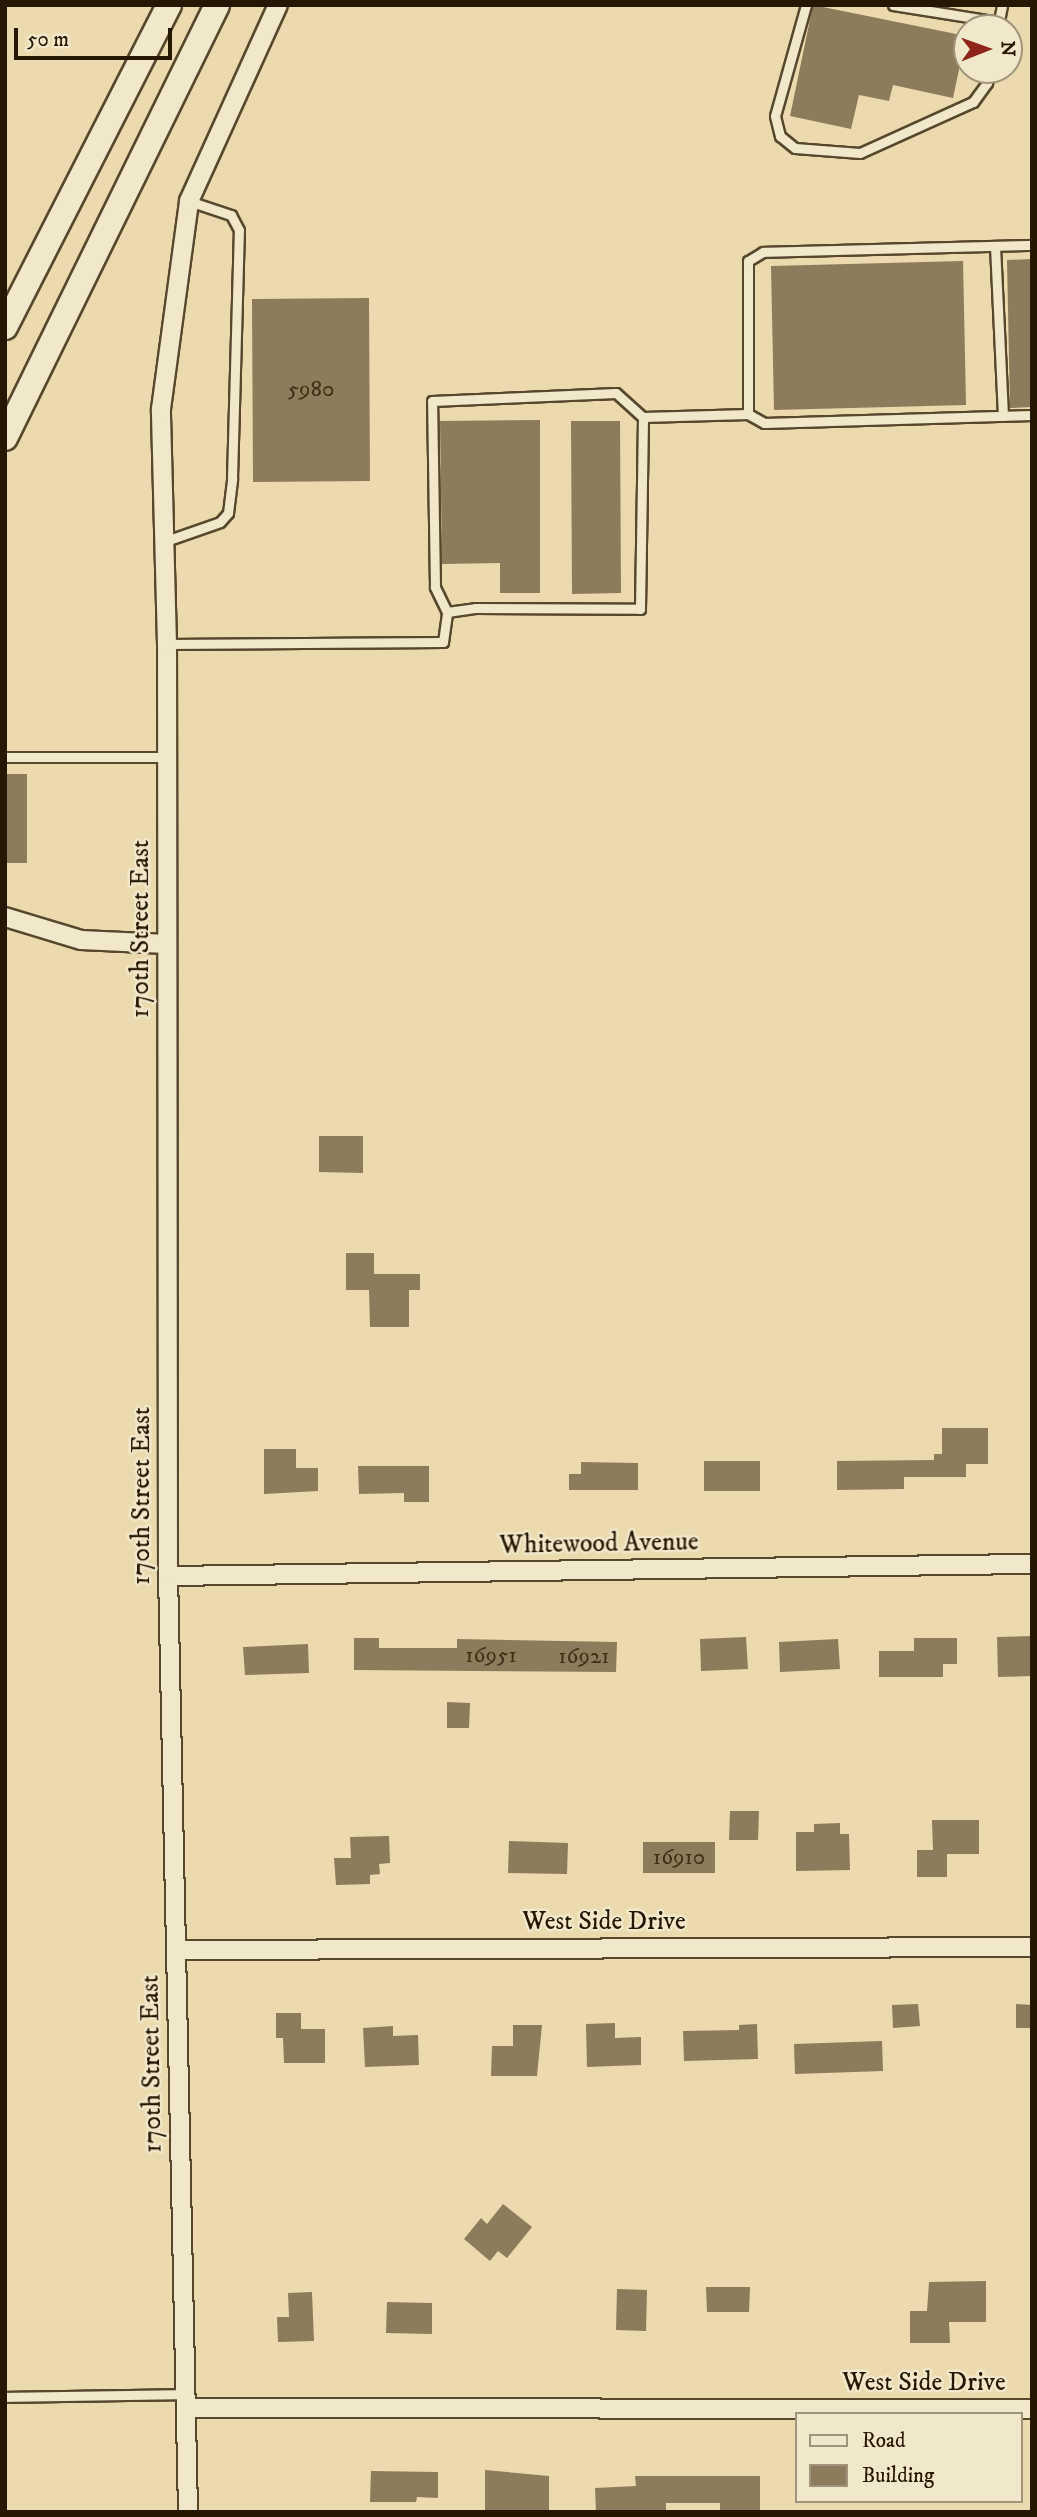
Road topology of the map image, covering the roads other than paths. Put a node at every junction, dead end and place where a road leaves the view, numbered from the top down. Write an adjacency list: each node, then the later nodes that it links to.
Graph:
1 (169, 5): 11 (main road)
2 (217, 5): 16 (main road)
3 (278, 5): 8 (street, 170th Street East)
4 (806, 5): 7 (lane)
5 (893, 5): 6 (lane)
6 (953, 16)
7 (986, 84)
8 (188, 201): 17 (street, 170th Street East); 17 (lane)
9 (995, 246): 10 (lane); 12 (lane); 14 (lane)
10 (1032, 246)
11 (5, 327)
12 (748, 414): 14 (lane); 15 (lane)
13 (1032, 415): 14 (lane)
14 (1003, 416)
15 (643, 417): 18 (lane); 18 (lane)
16 (5, 438)
17 (163, 542): 19 (street, 170th Street East)
18 (447, 612): 19 (lane)
19 (167, 644): 21 (street, 170th Street East)
20 (5, 757): 21 (lane)
21 (167, 757): 23 (street, 170th Street East)
22 (5, 917): 23 (street)
23 (167, 944): 25 (street, 170th Street East)
24 (1032, 1564): 25 (street, Whitewood Avenue)
25 (168, 1576): 27 (street, 170th Street East)
26 (1032, 1947): 27 (street, West Side Drive)
27 (176, 1950): 29 (street, 170th Street East)
28 (5, 2397): 29 (lane)
29 (187, 2401): 30 (street, West Side Drive); 31 (street, 170th Street East)
30 (1032, 2409)
31 (188, 2512)

